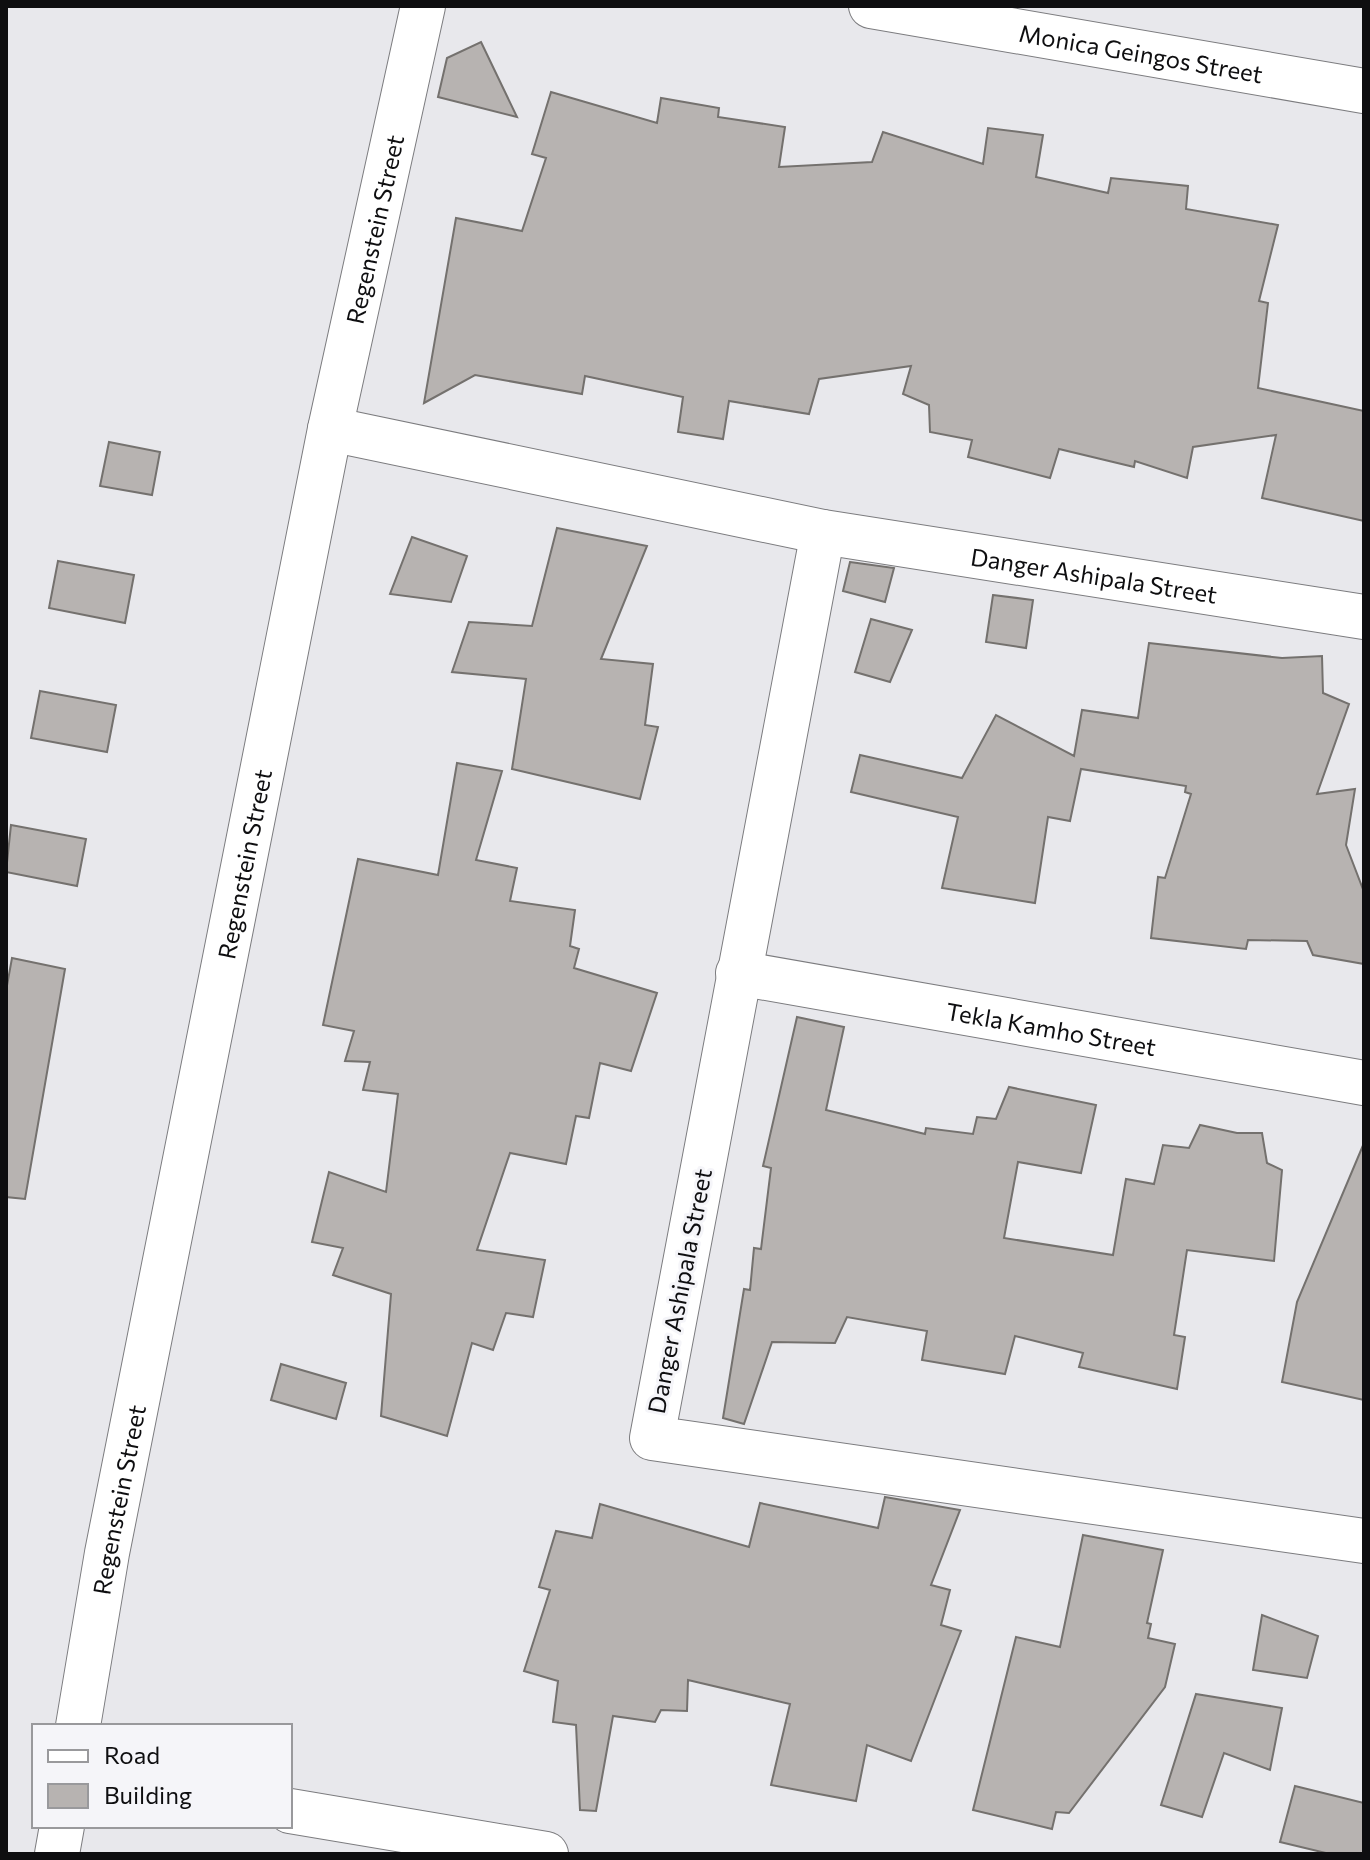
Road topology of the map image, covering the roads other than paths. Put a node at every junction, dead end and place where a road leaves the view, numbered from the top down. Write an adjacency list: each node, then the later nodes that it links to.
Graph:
1 (423, 6): 4 (street, Regenstein Street)
2 (884, 7): 3 (street, Monica Geingos Street)
3 (1364, 91)
4 (330, 429): 5 (street, Danger Ashipala Street); 10 (street, Regenstein Street)
5 (823, 532): 6 (street, Danger Ashipala Street); 7 (street, Danger Ashipala Street)
6 (1364, 617)
7 (738, 973): 8 (street, Tekla Kamho Street); 9 (street, Danger Ashipala Street)
8 (1364, 1083)
9 (1364, 1541)
10 (78, 1724)
11 (292, 1811): 14 (street)
12 (62, 1828): 13 (street)
13 (57, 1854)
14 (546, 1854)

